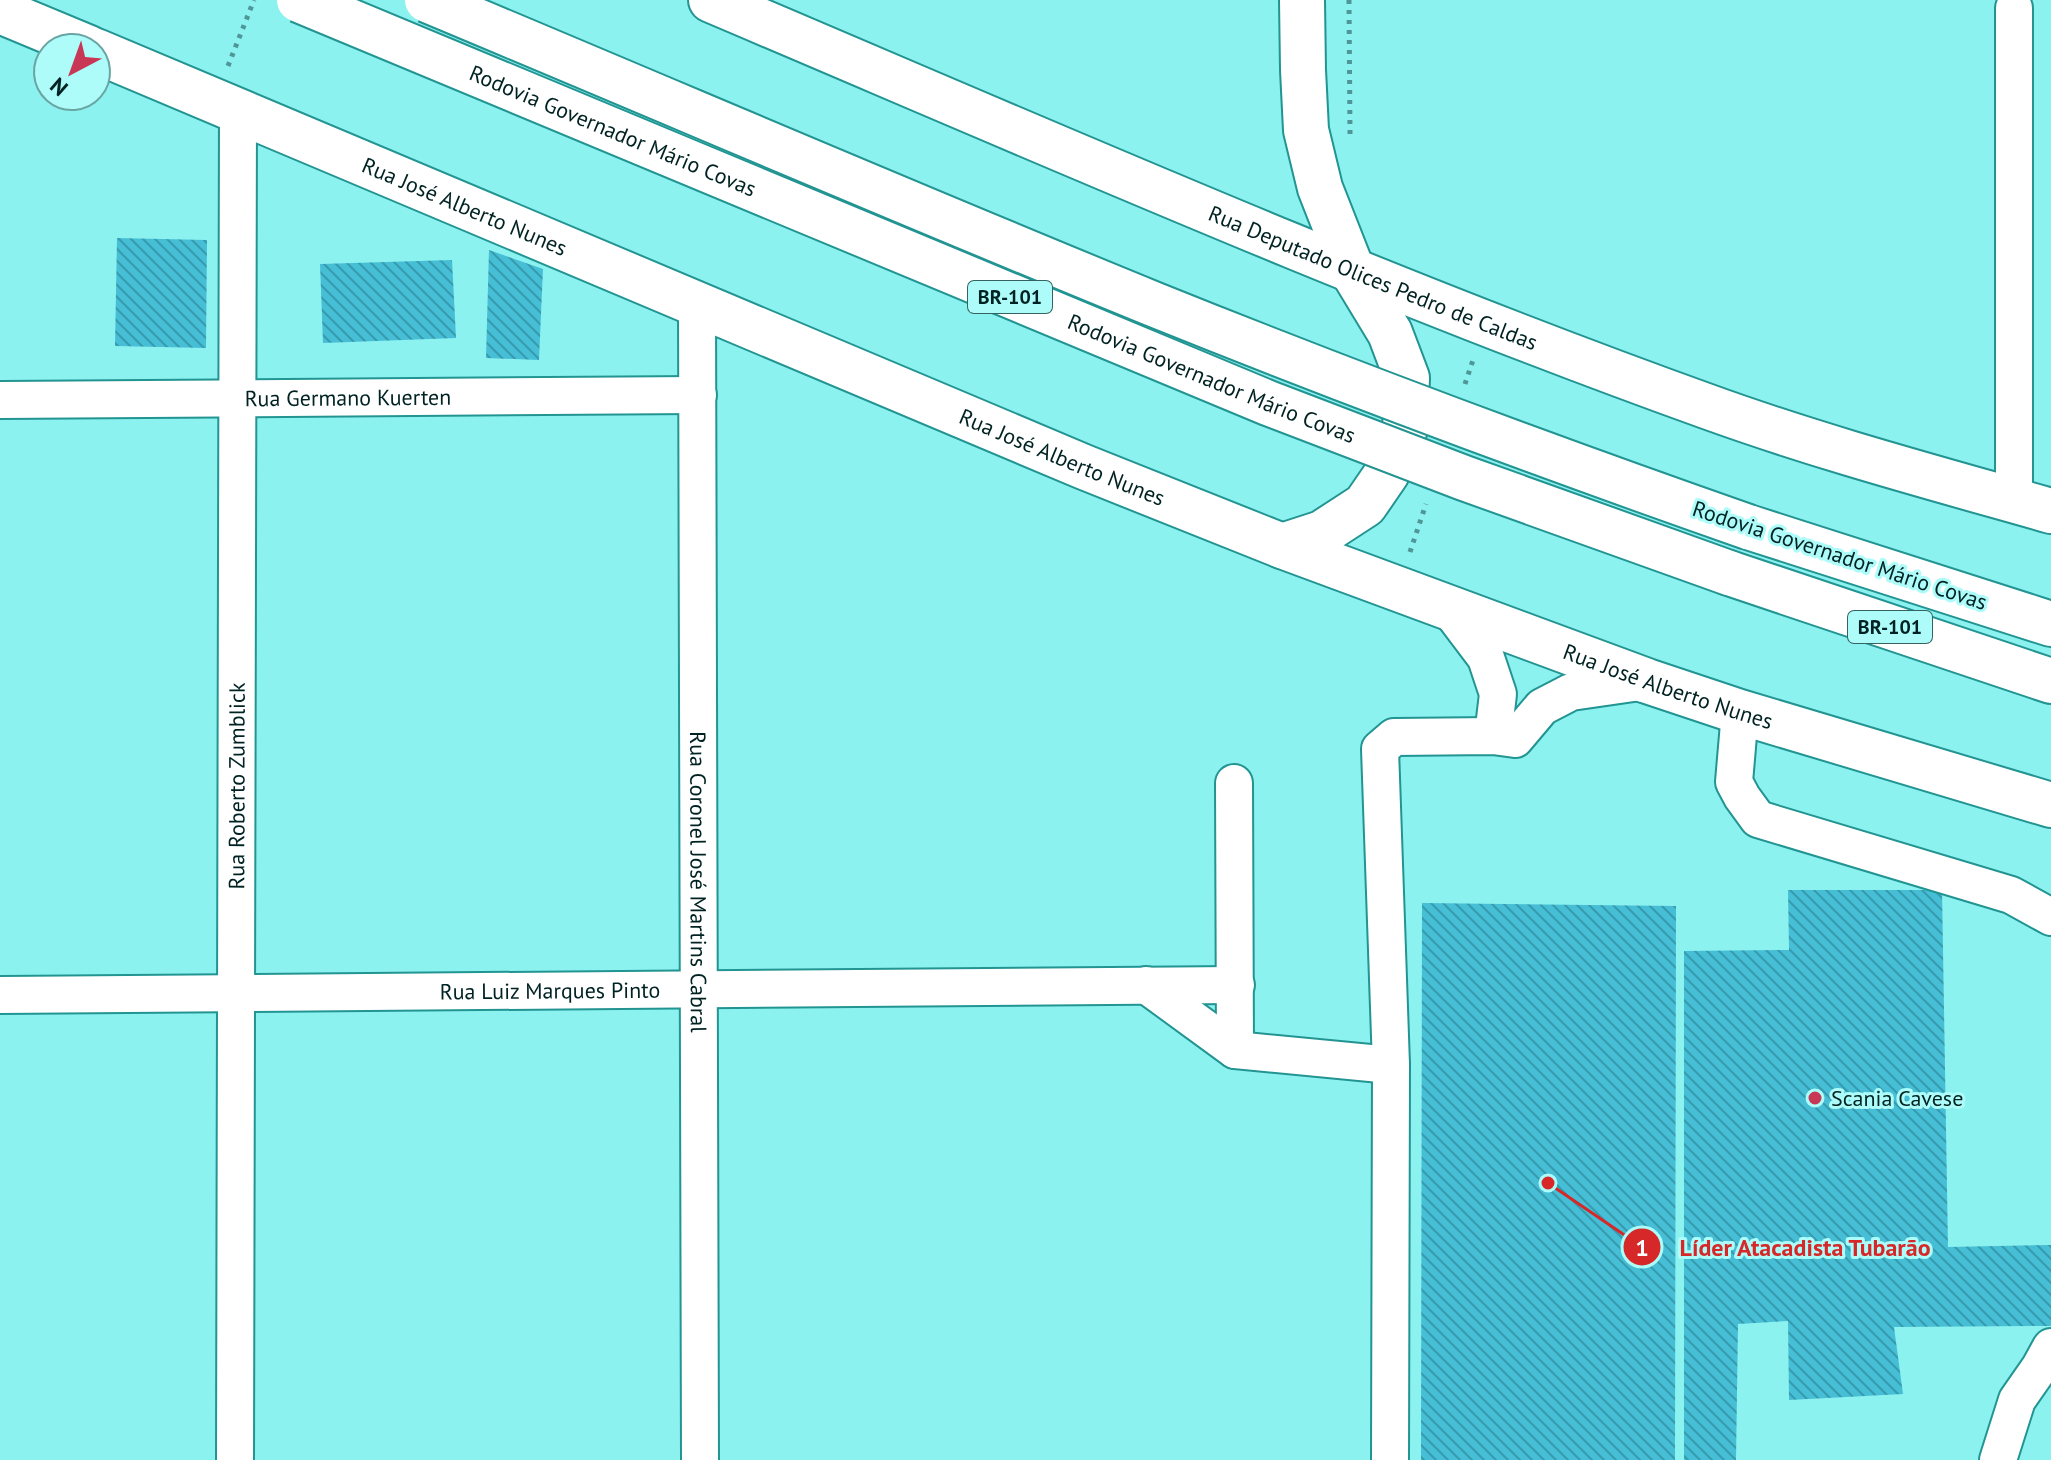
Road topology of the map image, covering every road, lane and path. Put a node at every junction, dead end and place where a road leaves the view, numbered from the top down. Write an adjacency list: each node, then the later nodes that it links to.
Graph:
1 (254, 0): 10 (path)
2 (299, 0): 21 (main road, Rodovia Governador Mário Covas / BR-101, bridge)
3 (427, 0): 19 (main road, Rodovia Governador Mário Covas / BR-101, bridge)
4 (711, 0): 11 (main road, Rua Deputado Olices Pedro de Caldas)
5 (1302, 0): 11 (main road)
6 (2014, 8): 16 (street)
7 (0, 11): 8 (main road)
8 (51, 32)
9 (112, 58): 10 (main road, Rua José Alberto Nunes)
10 (226, 106): 12 (main road, Rua José Alberto Nunes); 14 (street, Rua Roberto Zumblick)
11 (1353, 272): 16 (main road, Rua Deputado Olices Pedro de Caldas); 17 (main road)
12 (697, 304): 13 (street, Rua Coronel José Martins Cabral); 17 (main road, Rua José Alberto Nunes)
13 (698, 395): 14 (street, Rua Germano Kuerten); 29 (street, Rua Coronel José Martins Cabral)
14 (237, 399): 15 (street, Rua Germano Kuerten); 30 (street, Rua Roberto Zumblick)
15 (0, 400)
16 (2032, 506)
17 (1282, 546): 18 (main road, Rua José Alberto Nunes)
18 (1449, 609): 20 (main road, Rua José Alberto Nunes); 23 (street)
19 (2051, 624)
20 (1647, 681): 22 (main road, Rua José Alberto Nunes); 23 (street)
21 (2051, 681)
22 (1740, 712): 25 (main road, Rua José Alberto Nunes); 26 (street)
23 (1504, 737): 33 (street)
24 (1234, 783): 28 (street)
25 (2051, 805)
26 (2051, 917)
27 (1146, 985): 28 (street, Rua Luiz Marques Pinto); 29 (street, Rua Luiz Marques Pinto); 32 (street)
28 (1236, 985): 32 (street)
29 (699, 989): 30 (street, Rua Luiz Marques Pinto); 36 (street, Rua Coronel José Martins Cabral)
30 (236, 993): 31 (street, Rua Luiz Marques Pinto); 35 (street, Rua Roberto Zumblick)
31 (0, 995)
32 (1235, 1050): 33 (street)
33 (1391, 1065): 37 (street)
34 (2051, 1347): 38 (street)
35 (235, 1460)
36 (700, 1460)
37 (1390, 1460)
38 (1998, 1460)

